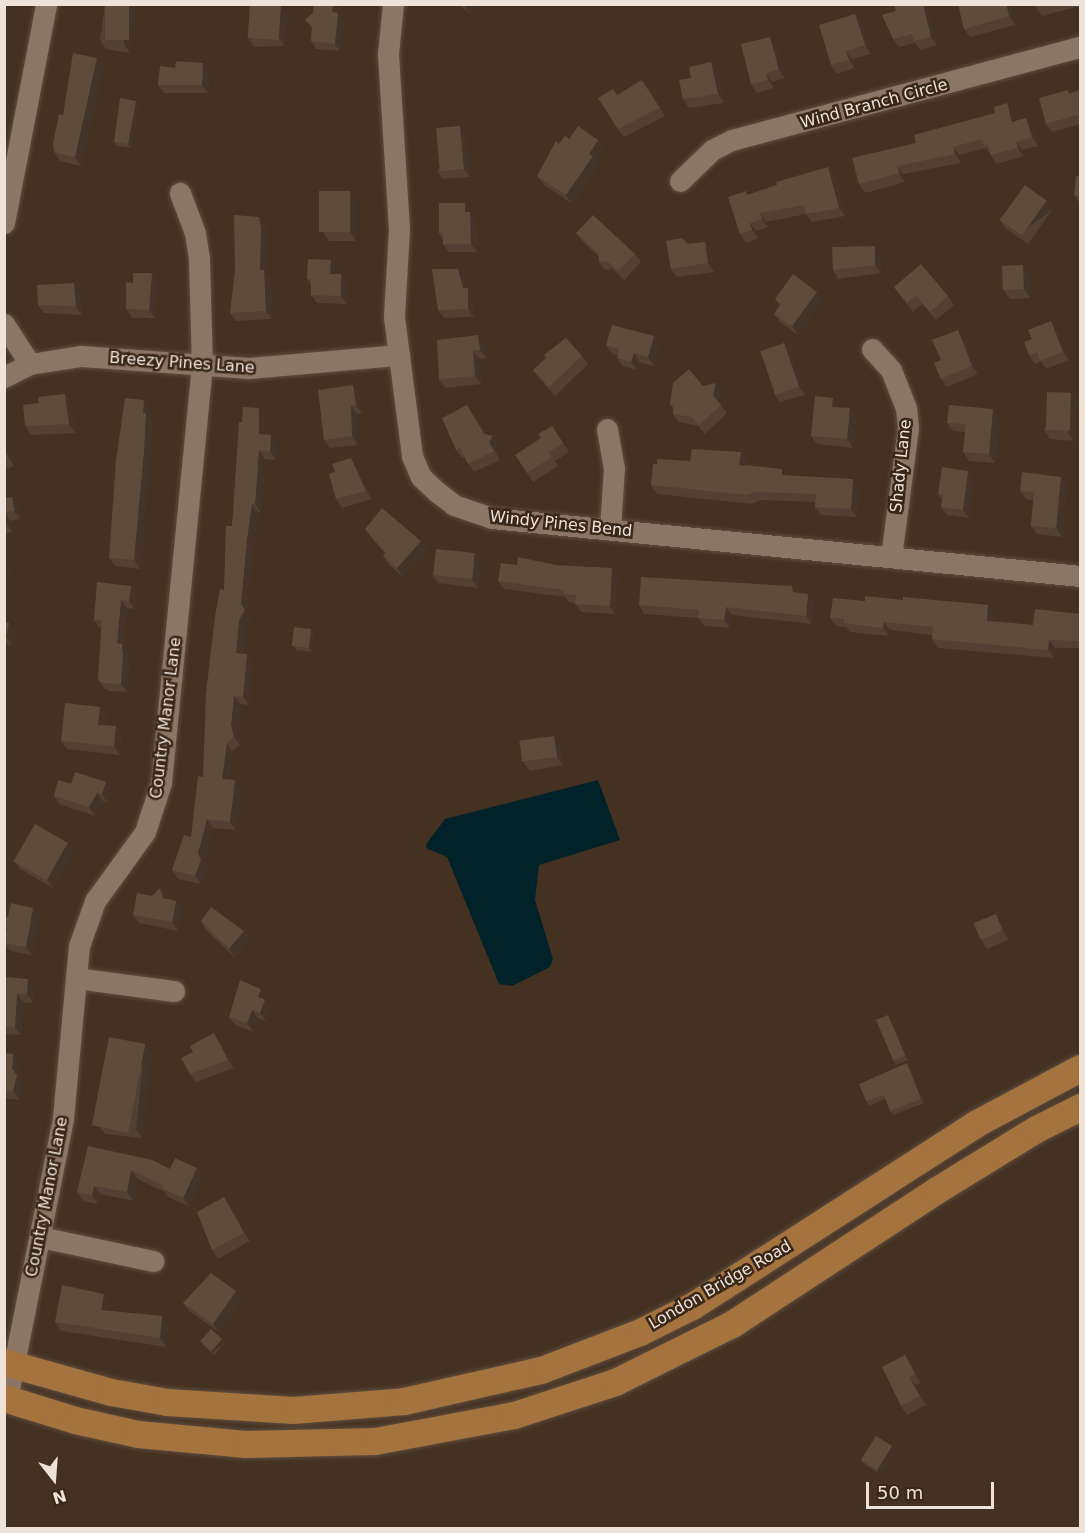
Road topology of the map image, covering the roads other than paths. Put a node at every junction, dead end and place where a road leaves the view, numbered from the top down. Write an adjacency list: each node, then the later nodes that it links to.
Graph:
1 (46, 4): 6 (street)
2 (393, 4): 9 (street, Windy Pines Bend)
3 (1080, 47): 4 (street, Wind Branch Circle)
4 (680, 181)
5 (180, 193): 11 (street, Country Manor Lane)
6 (4, 223)
7 (4, 324): 10 (street)
8 (872, 349): 15 (street, Shady Lane)
9 (399, 356): 11 (street, Breezy Pines Lane); 14 (street, Windy Pines Bend)
10 (30, 364): 11 (street, Breezy Pines Lane); 12 (street, Breezy Pines Lane)
11 (202, 367): 17 (street, Country Manor Lane)
12 (4, 377)
13 (607, 429): 14 (street)
14 (610, 529): 15 (street, Windy Pines Bend)
15 (891, 557): 16 (street, Windy Pines Bend)
16 (1080, 576)
17 (76, 978): 18 (street); 21 (street, Country Manor Lane)
18 (174, 991)
19 (1080, 1068): 23 (main road, London Bridge Road)
20 (1080, 1107): 24 (main road)
21 (40, 1237): 22 (street); 23 (street, Country Manor Lane)
22 (153, 1262)
23 (9, 1363): 24 (street, Country Manor Lane)
24 (6, 1399)

